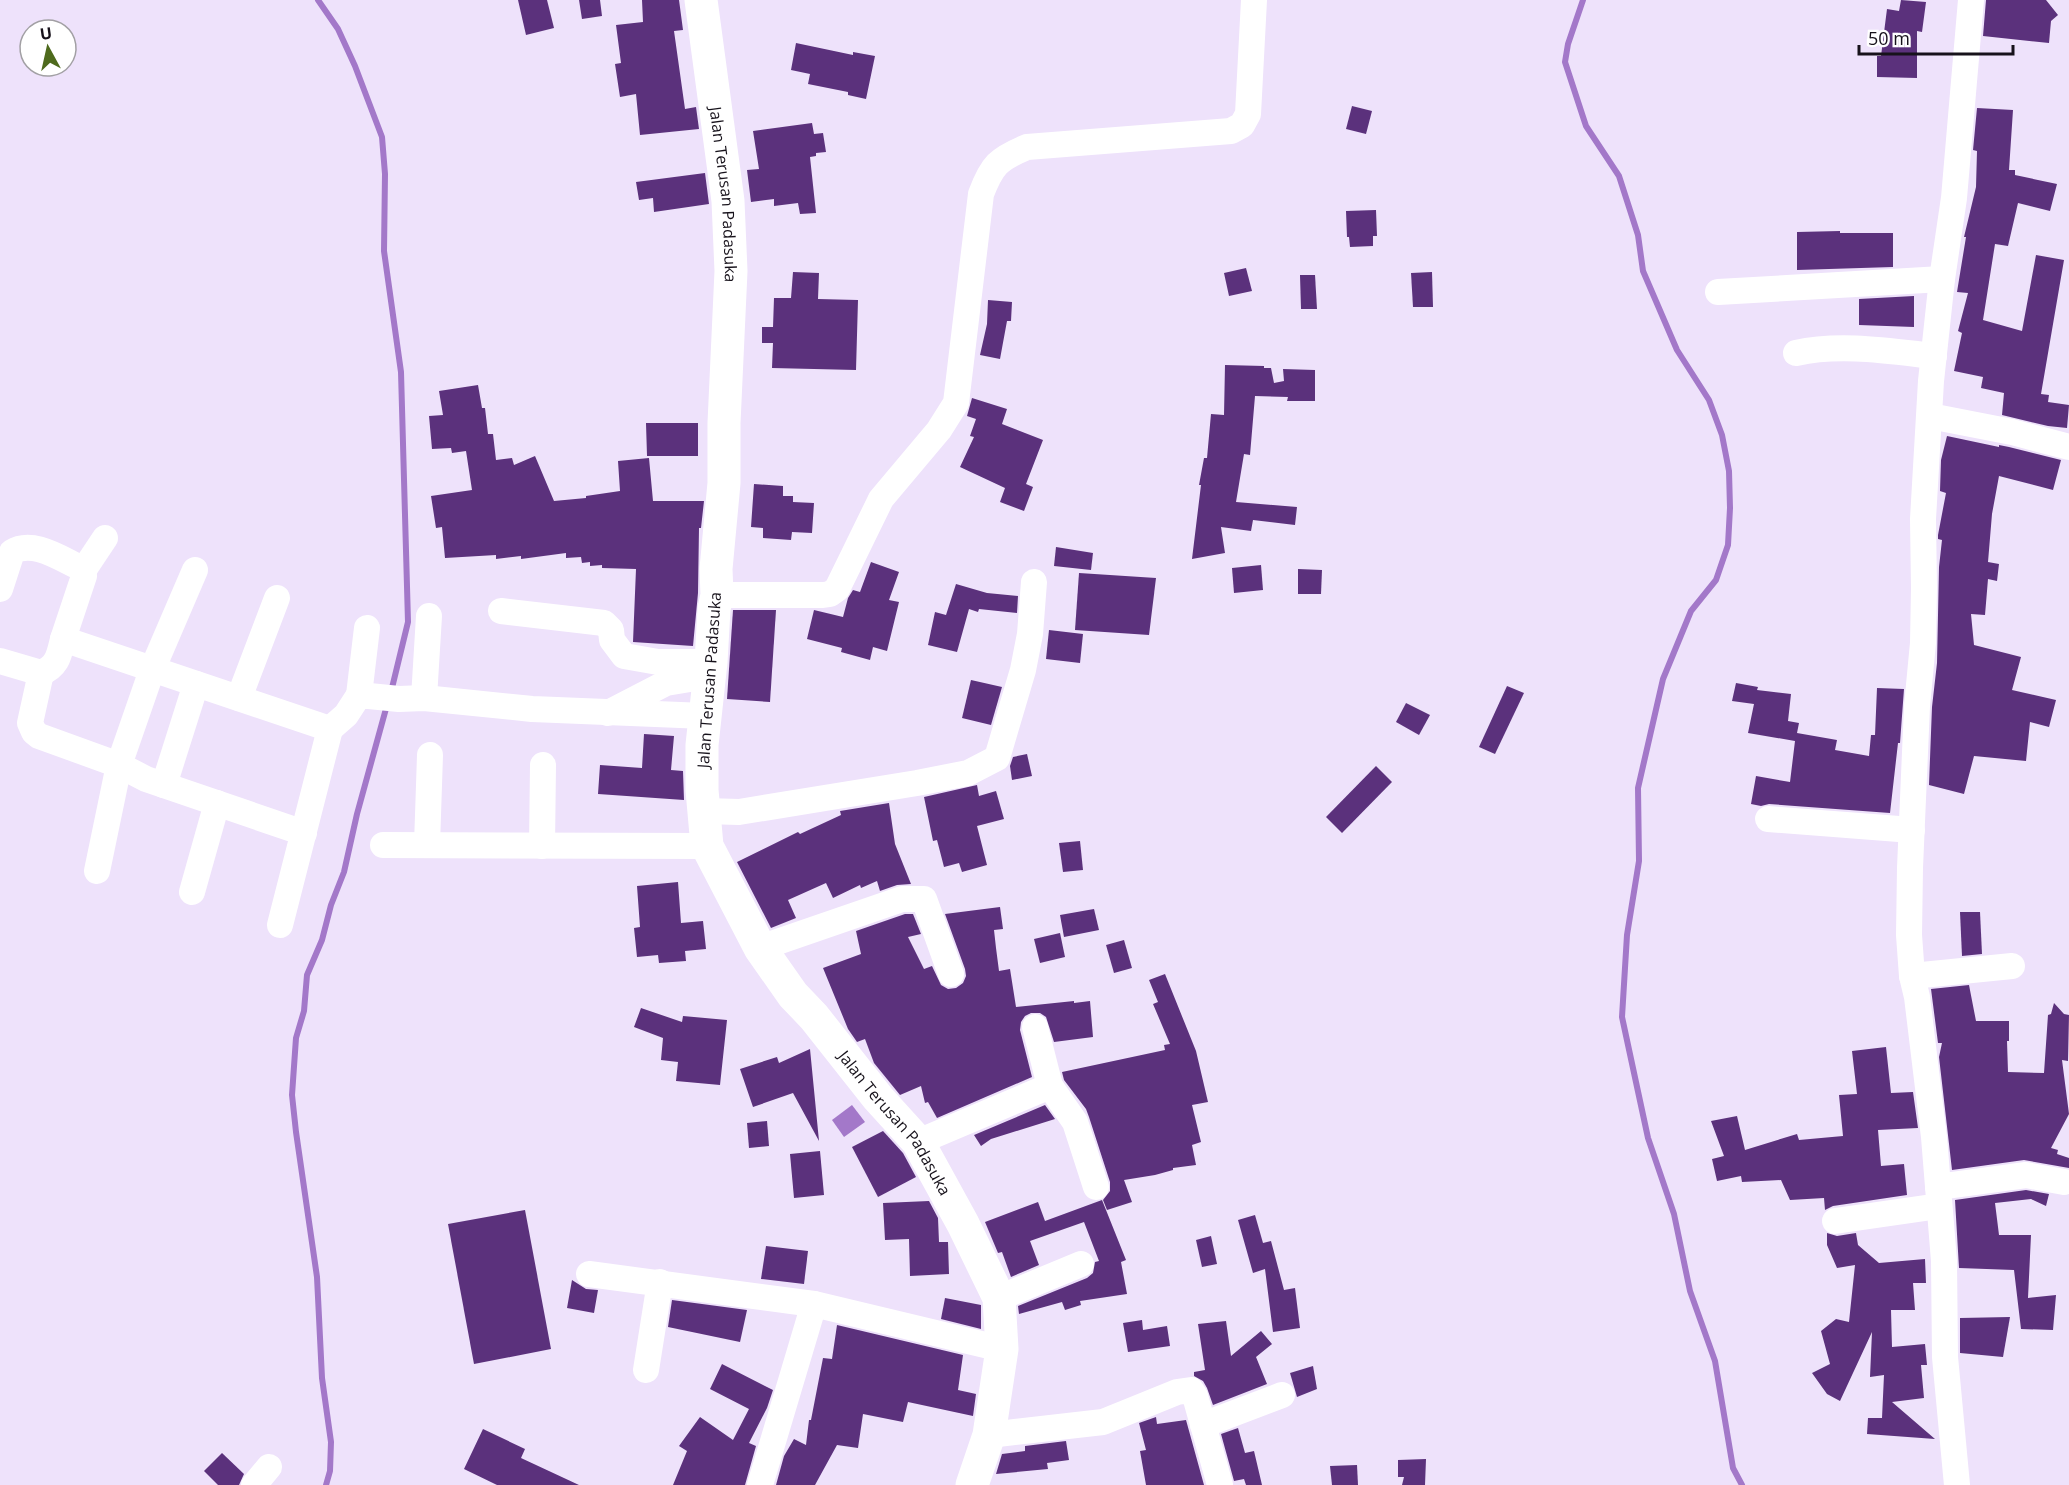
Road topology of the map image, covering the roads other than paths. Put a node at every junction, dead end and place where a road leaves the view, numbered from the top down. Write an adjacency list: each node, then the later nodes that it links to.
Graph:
1 (701, 0): 16 (street, Jalan Terusan Padasuka)
2 (1254, 0): 16 (street)
3 (1971, 0): 4 (street)
4 (1942, 279): 5 (street); 7 (street)
5 (1718, 292)
6 (1796, 353): 7 (street)
7 (1934, 356): 8 (street)
8 (1930, 416): 9 (street); 40 (street)
9 (2069, 447)
10 (105, 538): 13 (street)
11 (10, 543): 13 (street); 15 (street)
12 (195, 570): 24 (street)
13 (83, 571): 21 (street)
14 (1034, 582): 38 (street)
15 (0, 590)
16 (717, 596): 23 (street, Jalan Terusan Padasuka)
17 (278, 598): 28 (street)
18 (501, 611): 23 (street)
19 (429, 616): 29 (street)
20 (367, 628): 27 (street)
21 (63, 639): 24 (street); 25 (street)
22 (0, 661): 25 (street)
23 (710, 669): 30 (street); 31 (street, Jalan Terusan Padasuka)
24 (152, 670): 26 (street); 34 (street)
25 (41, 673): 34 (street)
26 (196, 684): 28 (street); 36 (street)
27 (358, 695): 29 (street); 32 (street)
28 (239, 698): 32 (street)
29 (424, 698): 30 (street)
30 (606, 714): 31 (street)
31 (705, 716): 38 (street, Jalan Terusan Padasuka)
32 (330, 729): 41 (street)
33 (430, 755): 43 (street)
34 (119, 765): 36 (street); 46 (street)
35 (543, 765): 44 (street)
36 (164, 785): 37 (street)
37 (217, 803): 41 (street); 47 (street)
38 (705, 811): 45 (street, Jalan Terusan Padasuka)
39 (1768, 819): 40 (street)
40 (1912, 830): 52 (street)
41 (304, 833): 48 (street)
42 (383, 845): 43 (street)
43 (427, 845): 44 (street)
44 (542, 846): 45 (street)
45 (707, 846): 49 (street, Jalan Terusan Padasuka)
46 (97, 871)
47 (192, 892)
48 (280, 925)
49 (760, 948): 51 (street); 55 (street, Jalan Terusan Padasuka)
50 (2012, 966): 52 (street)
51 (951, 974)
52 (1912, 976): 58 (street)
53 (1035, 1027): 54 (street)
54 (1050, 1086): 55 (street); 57 (street)
55 (918, 1143): 63 (street, Jalan Terusan Padasuka)
56 (2064, 1182): 58 (street)
57 (1096, 1187)
58 (1939, 1197): 59 (street); 73 (street)
59 (1835, 1221)
60 (1080, 1264): 63 (street)
61 (589, 1274): 62 (street)
62 (660, 1282): 64 (street); 66 (street)
63 (999, 1298): 65 (street, Jalan Terusan Padasuka)
64 (814, 1304): 65 (street); 70 (street)
65 (1002, 1349): 69 (street, Jalan Terusan Padasuka)
66 (646, 1371)
67 (1282, 1395): 68 (street)
68 (1203, 1425): 69 (street); 72 (street)
69 (989, 1435): 71 (street, Jalan Terusan Padasuka)
70 (760, 1485)
71 (972, 1485)
72 (1220, 1485)
73 (1957, 1485)

